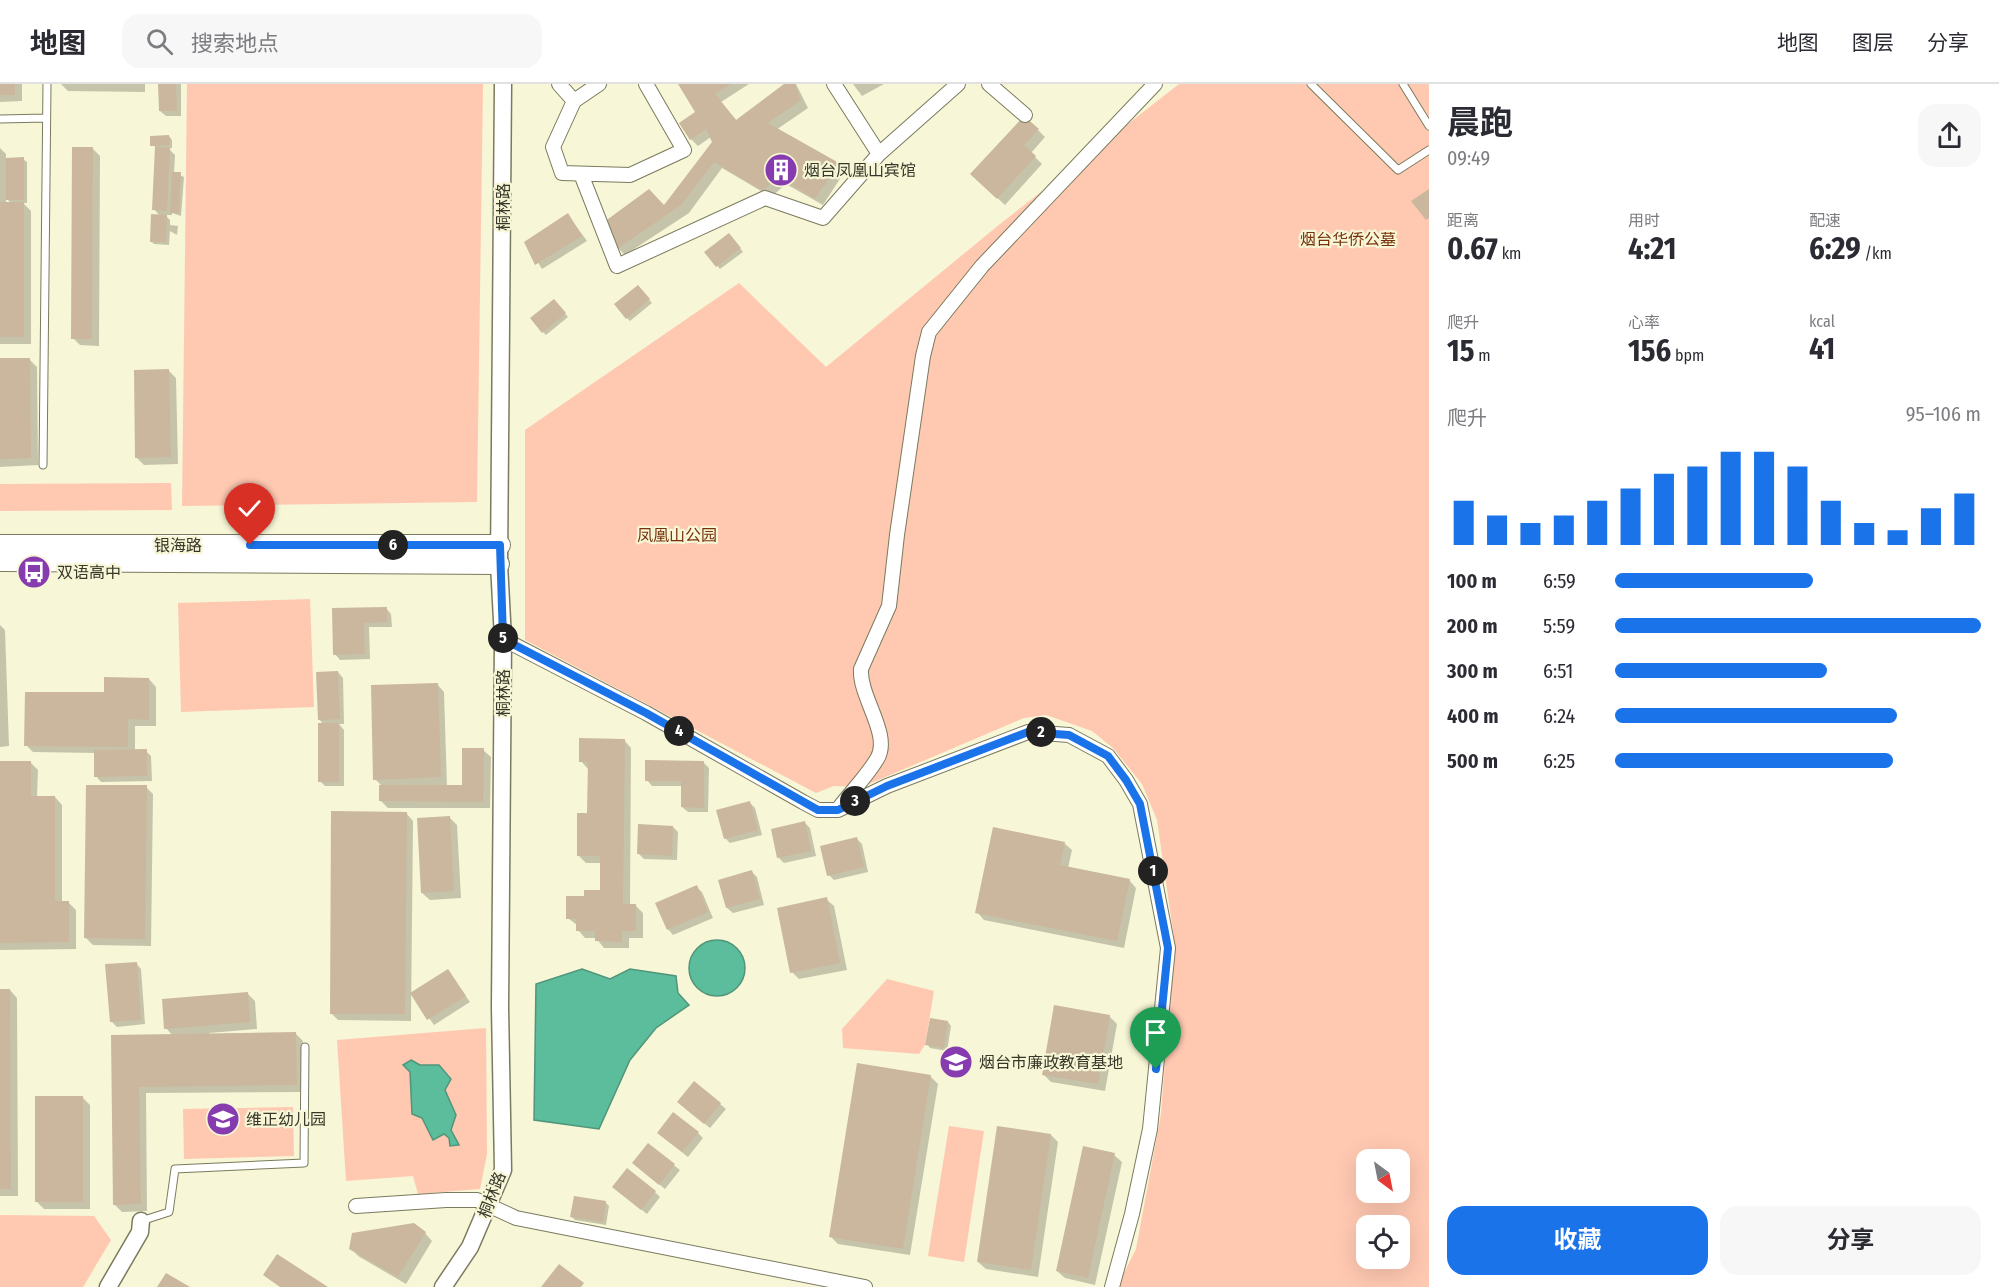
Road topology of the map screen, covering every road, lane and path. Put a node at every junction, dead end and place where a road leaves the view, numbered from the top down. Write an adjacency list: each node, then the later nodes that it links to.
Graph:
1 (47, 84): 14 (lane)
2 (504, 84): 22 (street, 桐林路)
3 (559, 84): 12 (street)
4 (599, 84): 12 (street)
5 (646, 84): 19 (street)
6 (834, 84): 18 (street)
7 (958, 84): 18 (street)
8 (989, 84): 13 (street)
9 (1155, 84): 25 (street)
10 (1311, 84): 17 (lane)
11 (1403, 84): 16 (lane)
12 (574, 101): 19 (street)
13 (1025, 115)
14 (46, 118): 15 (lane); 20 (lane)
15 (0, 119)
16 (1429, 126)
17 (1429, 150)
18 (879, 154): 19 (street)
19 (581, 174)
20 (43, 465)
21 (0, 545): 22 (main road, 银海路)
22 (500, 555): 23 (main road, 银海路); 24 (street, 桐林路)
23 (0, 561)
24 (503, 639): 25 (street); 27 (street, 桐林路)
25 (838, 810): 33 (street)
26 (305, 1047): 29 (lane)
27 (490, 1205): 28 (street); 31 (street, 桐林路); 32 (street)
28 (356, 1206)
29 (141, 1221): 30 (street)
30 (108, 1287)
31 (443, 1287)
32 (866, 1287)
33 (1112, 1287)

